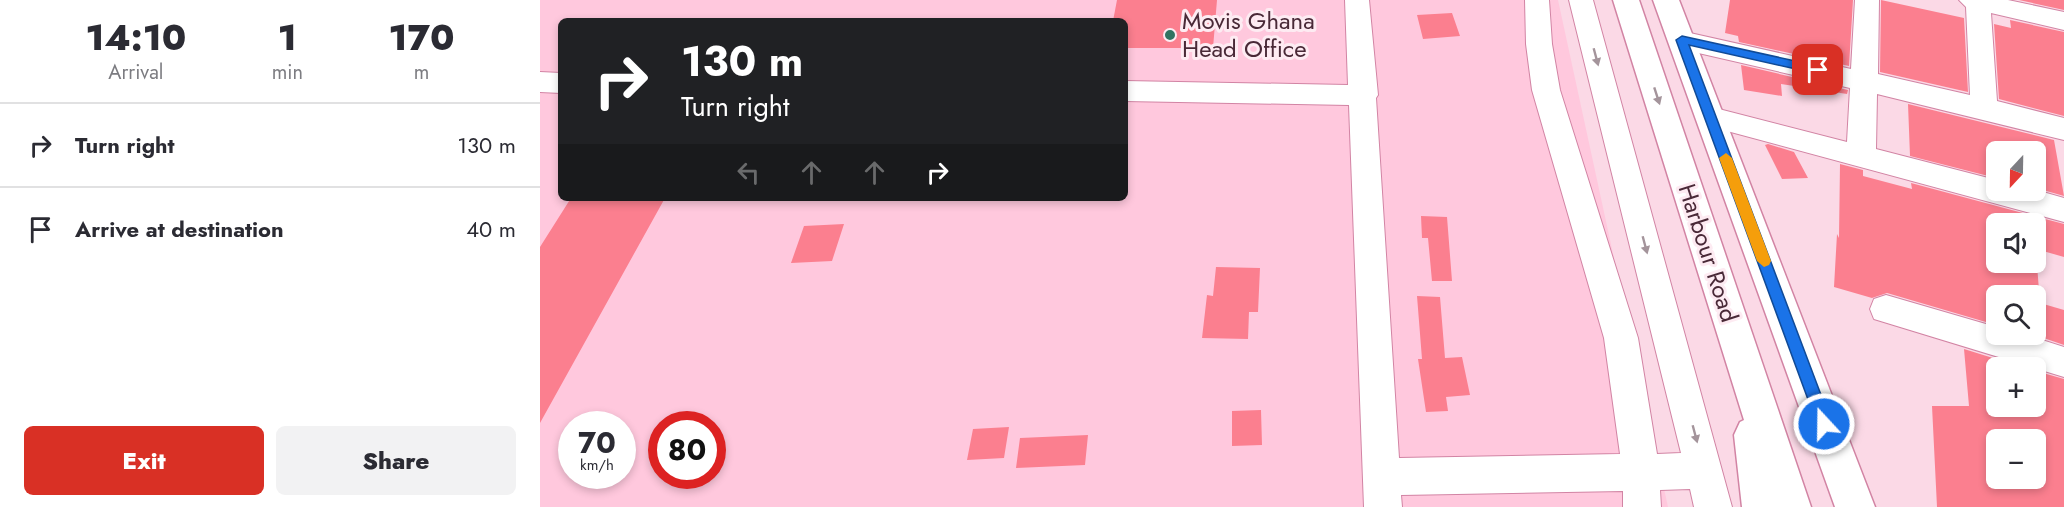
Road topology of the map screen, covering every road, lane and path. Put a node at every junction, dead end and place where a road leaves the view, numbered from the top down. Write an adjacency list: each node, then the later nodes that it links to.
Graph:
1 (1357, 0): 14 (street)
2 (1537, 0): 24 (street)
3 (1581, 0): 23 (street, one-way to 23)
4 (1626, 0): 22 (highway, Harbour Road, one-way to 22)
5 (1666, 0): 9 (highway, Harbour Road)
6 (1867, 0): 10 (street)
7 (1976, 1): 8 (street); 15 (street)
8 (2064, 21)
9 (1682, 40): 10 (street); 16 (highway, Harbour Road)
10 (1864, 81): 15 (street); 18 (street)
11 (540, 82): 12 (street)
12 (558, 83)
13 (1128, 91): 14 (street)
14 (1364, 95): 25 (street)
15 (1984, 108): 17 (street)
16 (1711, 117): 18 (street); 29 (highway, Harbour Road)
17 (2064, 129)
18 (1860, 155): 19 (street)
19 (2064, 210)
20 (1886, 309): 21 (street)
21 (2064, 362)
22 (1748, 376): 27 (highway); 28 (highway, Harbour Road)
23 (1705, 471): 24 (street); 26 (street)
24 (1642, 489): 25 (street)
25 (1383, 492)
26 (1713, 507)
27 (1762, 507)
28 (1791, 507)
29 (1855, 507)

